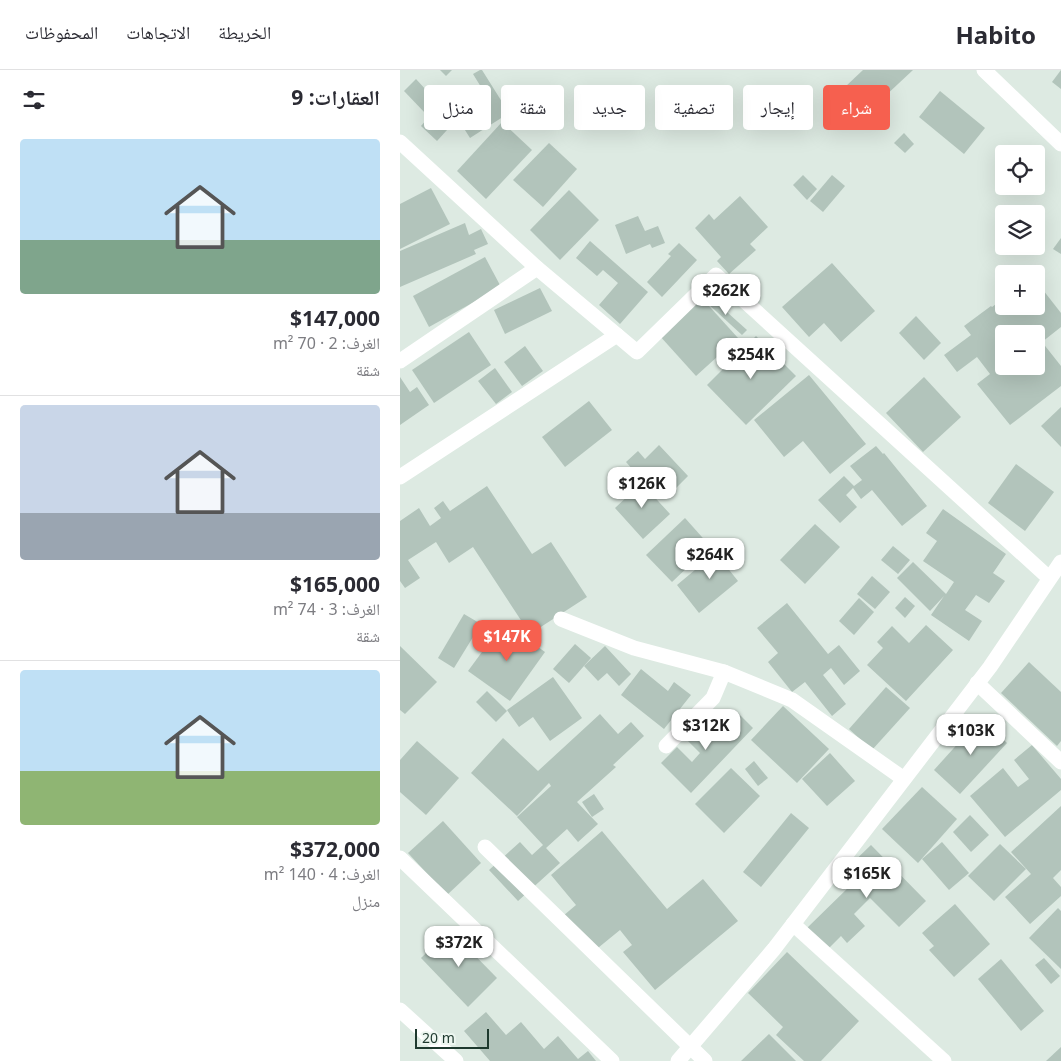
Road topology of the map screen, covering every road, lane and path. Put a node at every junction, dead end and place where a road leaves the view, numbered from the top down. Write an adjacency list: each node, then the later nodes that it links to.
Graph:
1 (984, 70): 3 (street)
2 (400, 142): 4 (street)
3 (1061, 144)
4 (537, 268): 5 (street); 6 (street)
5 (617, 335): 7 (street); 9 (street)
6 (400, 361)
7 (400, 477)
8 (1061, 562): 9 (street)
9 (1050, 578): 12 (street)
10 (560, 619): 11 (street)
11 (724, 672): 13 (street); 15 (street)
12 (977, 683): 14 (street); 15 (street)
13 (666, 746)
14 (1061, 762)
15 (904, 780): 18 (street)
16 (485, 847): 20 (street)
17 (400, 858): 22 (street)
18 (793, 924): 20 (street); 25 (street)
19 (400, 1010): 21 (street)
20 (691, 1046): 23 (street); 24 (street)
21 (456, 1061)
22 (612, 1061)
23 (678, 1061)
24 (705, 1061)
25 (944, 1061)

